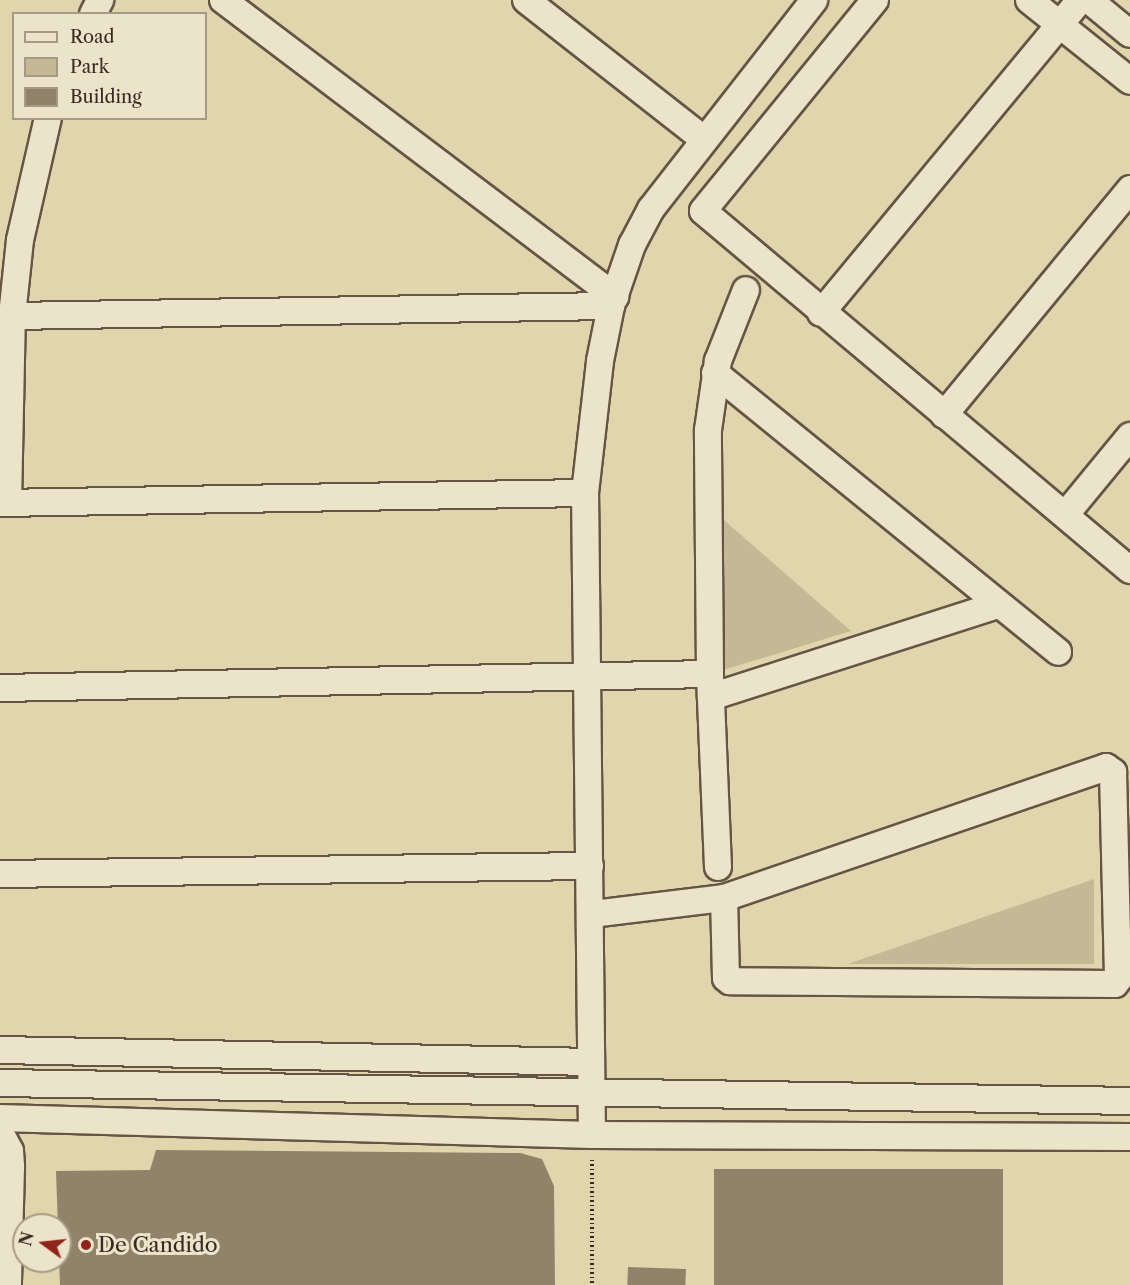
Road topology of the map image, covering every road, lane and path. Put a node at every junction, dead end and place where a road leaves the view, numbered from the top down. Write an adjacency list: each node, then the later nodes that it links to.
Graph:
1 (223, 0): 15 (street)
2 (814, 0): 12 (street)
3 (875, 0): 16 (street)
4 (1029, 0): 8 (street)
5 (1080, 0): 8 (street)
6 (1089, 0): 9 (street)
7 (543, 5): 12 (street)
8 (1059, 25): 10 (street); 16 (street)
9 (1130, 34)
10 (1130, 81)
11 (48, 120): 17 (street)
12 (703, 139): 15 (street)
13 (1130, 189): 19 (street)
14 (746, 290): 18 (street)
15 (613, 301): 17 (street); 21 (street)
16 (821, 313): 19 (street)
17 (12, 316): 22 (street)
18 (715, 373): 25 (street); 28 (street)
19 (944, 415): 23 (street)
20 (1130, 436): 23 (street)
21 (585, 493): 22 (street); 27 (street)
22 (4, 503)
23 (1066, 514): 24 (street)
24 (1130, 570)
25 (997, 605): 26 (street); 28 (street)
26 (1058, 652)
27 (587, 677): 28 (street); 29 (street); 30 (street)
28 (710, 686): 31 (street)
29 (0, 688)
30 (590, 866): 32 (street); 34 (street)
31 (718, 867)
32 (0, 874)
33 (724, 898): 33 (street); 34 (street)
34 (592, 914): 36 (street)
35 (0, 1050): 36 (street)
36 (591, 1062): 38 (street)
37 (0, 1083): 38 (street)
38 (591, 1093): 39 (street); 42 (street)
39 (1130, 1101)
40 (0, 1118): 42 (street)
41 (0, 1132): 44 (street)
42 (592, 1135): 43 (street); 45 (path)
43 (1130, 1137)
44 (8, 1285)
45 (592, 1285)

